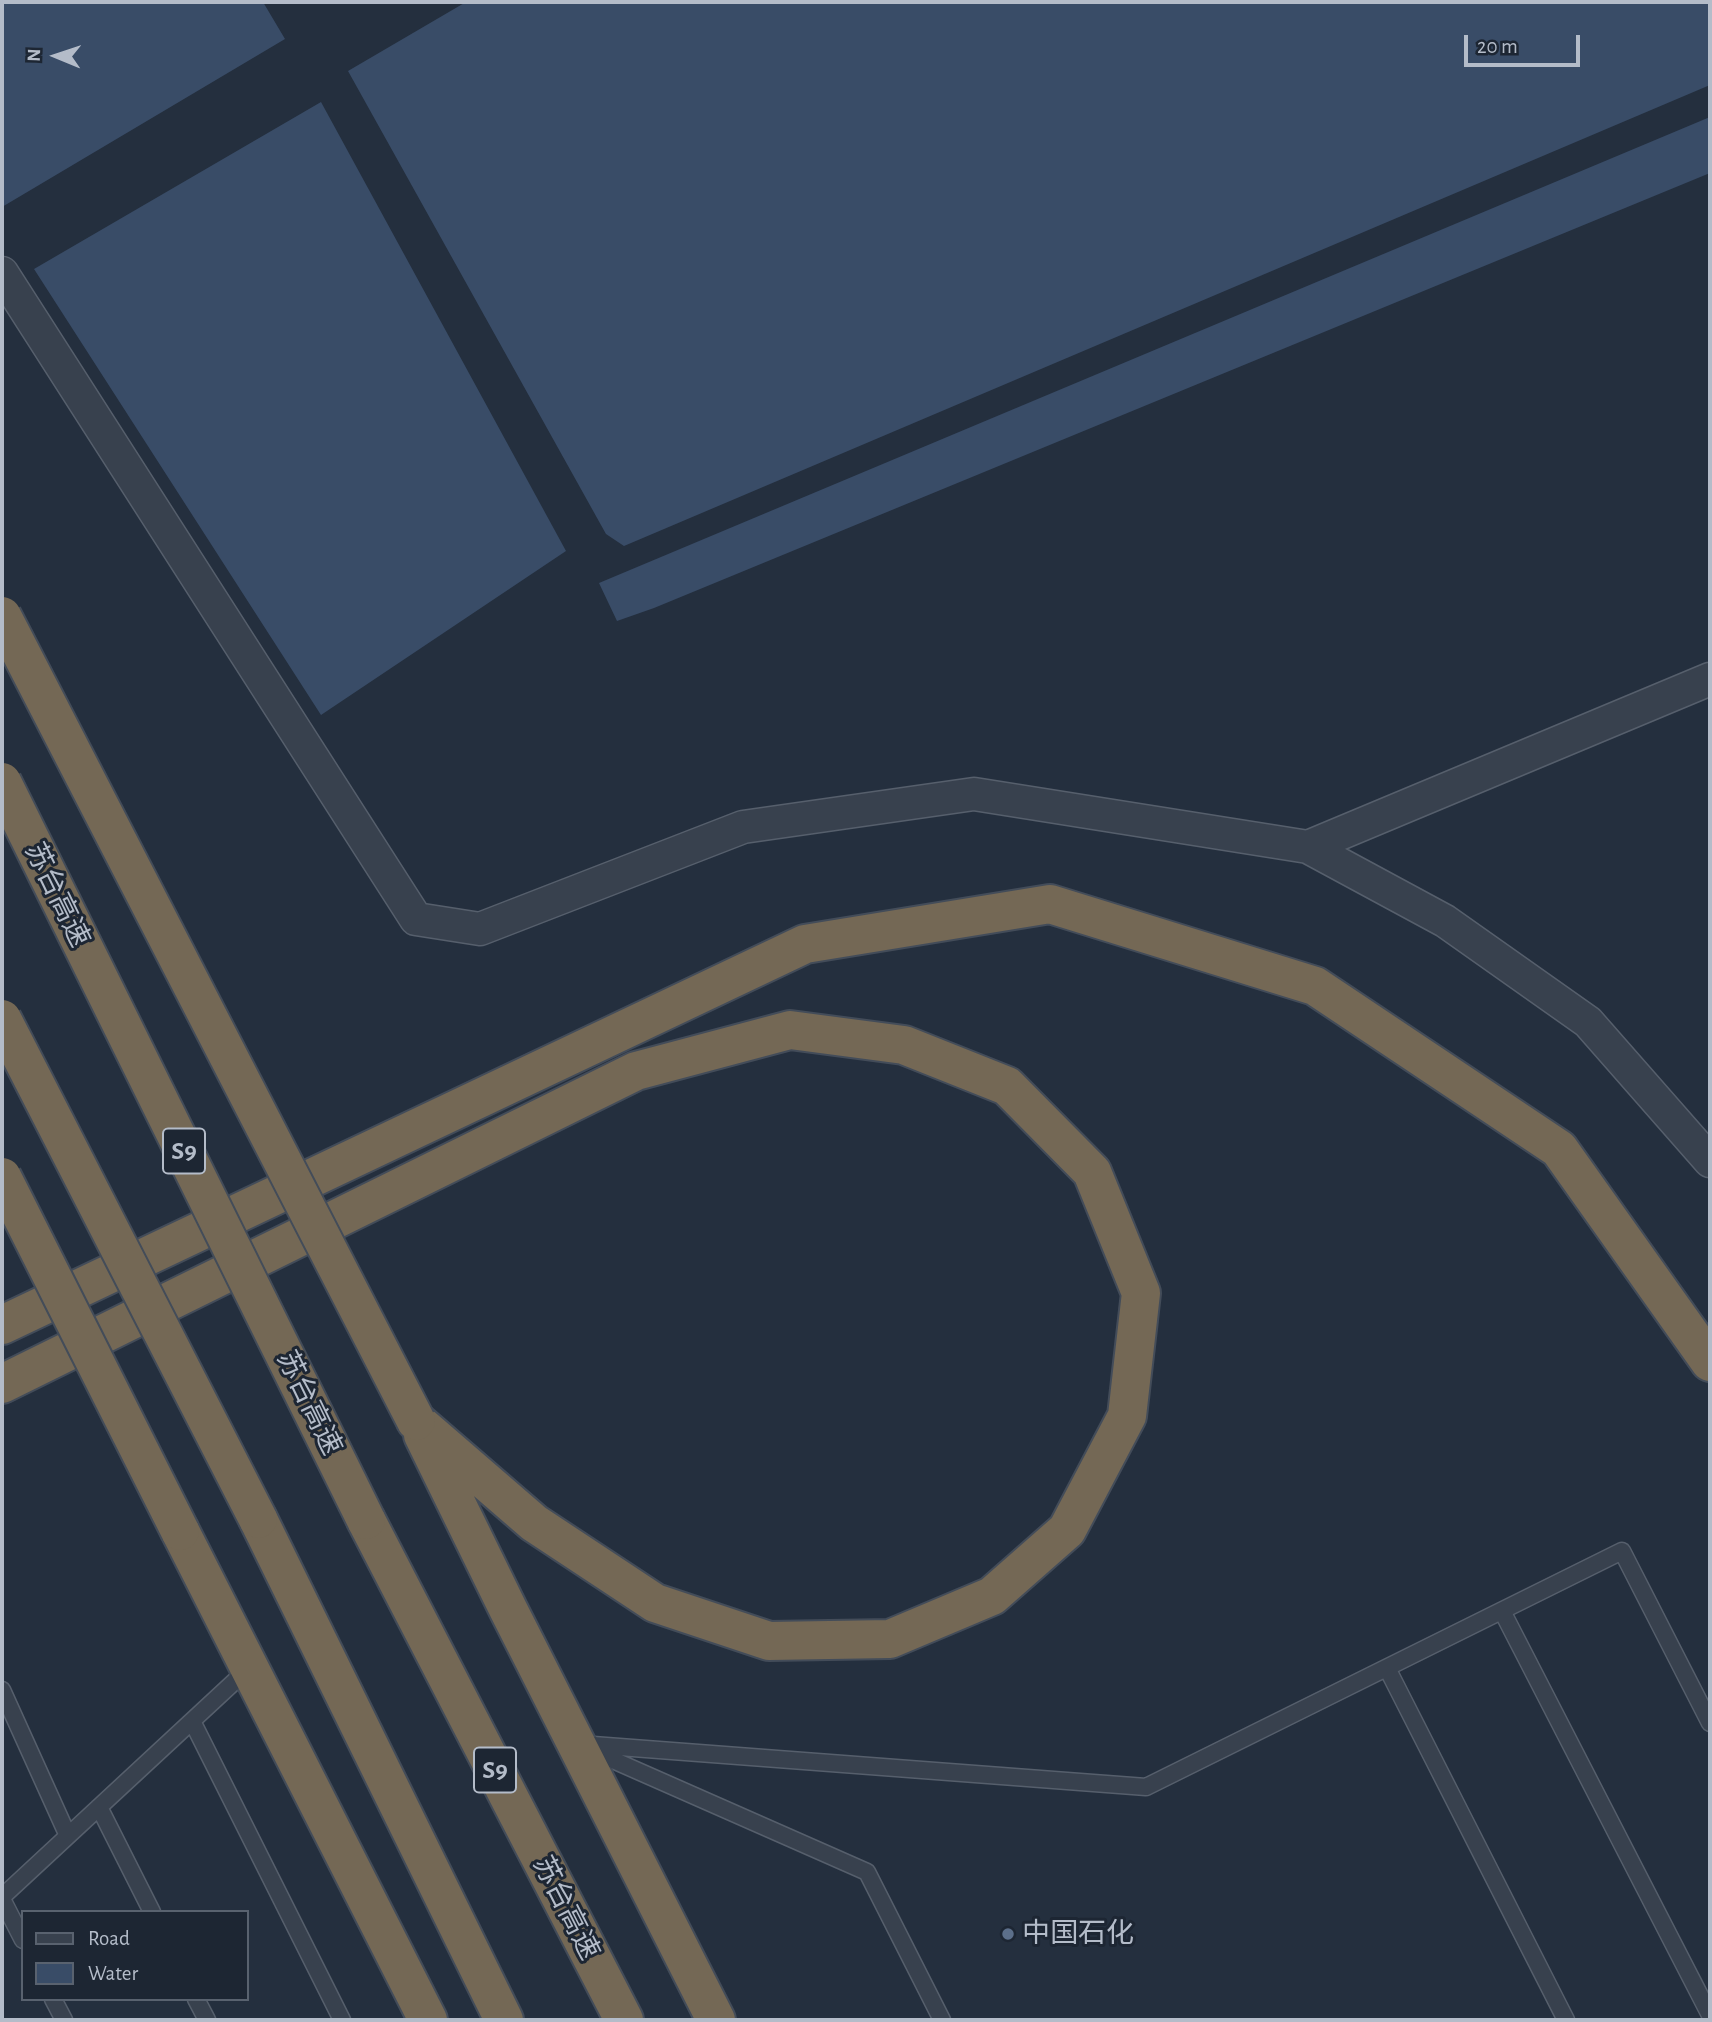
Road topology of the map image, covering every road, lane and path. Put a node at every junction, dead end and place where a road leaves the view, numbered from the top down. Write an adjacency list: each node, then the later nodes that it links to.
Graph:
1 (2, 273): 5 (street)
2 (2, 617): 12 (highway, bridge)
3 (1710, 679): 5 (street)
4 (2, 782): 33 (highway, 苏台高速 / S9, bridge)
5 (1308, 847): 7 (street)
6 (2, 1019): 32 (highway, bridge)
7 (1710, 1161)
8 (2, 1177): 14 (highway, bridge)
9 (2, 1325): 10 (highway)
10 (1710, 1362)
11 (2, 1384): 12 (highway)
12 (416, 1421): 19 (highway)
13 (1502, 1611): 15 (lane); 18 (lane); 27 (lane)
14 (249, 1668): 17 (lane); 31 (highway)
15 (1387, 1668): 19 (lane); 36 (lane)
16 (2, 1689): 21 (lane)
17 (192, 1721): 20 (lane); 30 (lane)
18 (1710, 1723)
19 (576, 1744): 34 (highway); 35 (lane)
20 (99, 1807): 21 (lane); 23 (lane)
21 (68, 1836): 22 (lane)
22 (2, 1898): 24 (lane)
23 (151, 1910)
24 (21, 1936)
25 (54, 2001): 28 (lane)
26 (197, 2001): 29 (lane)
27 (1710, 2015)
28 (64, 2020)
29 (207, 2020)
30 (342, 2020)
31 (428, 2020)
32 (504, 2020)
33 (624, 2020)
34 (716, 2020)
35 (942, 2020)
36 (1566, 2020)

